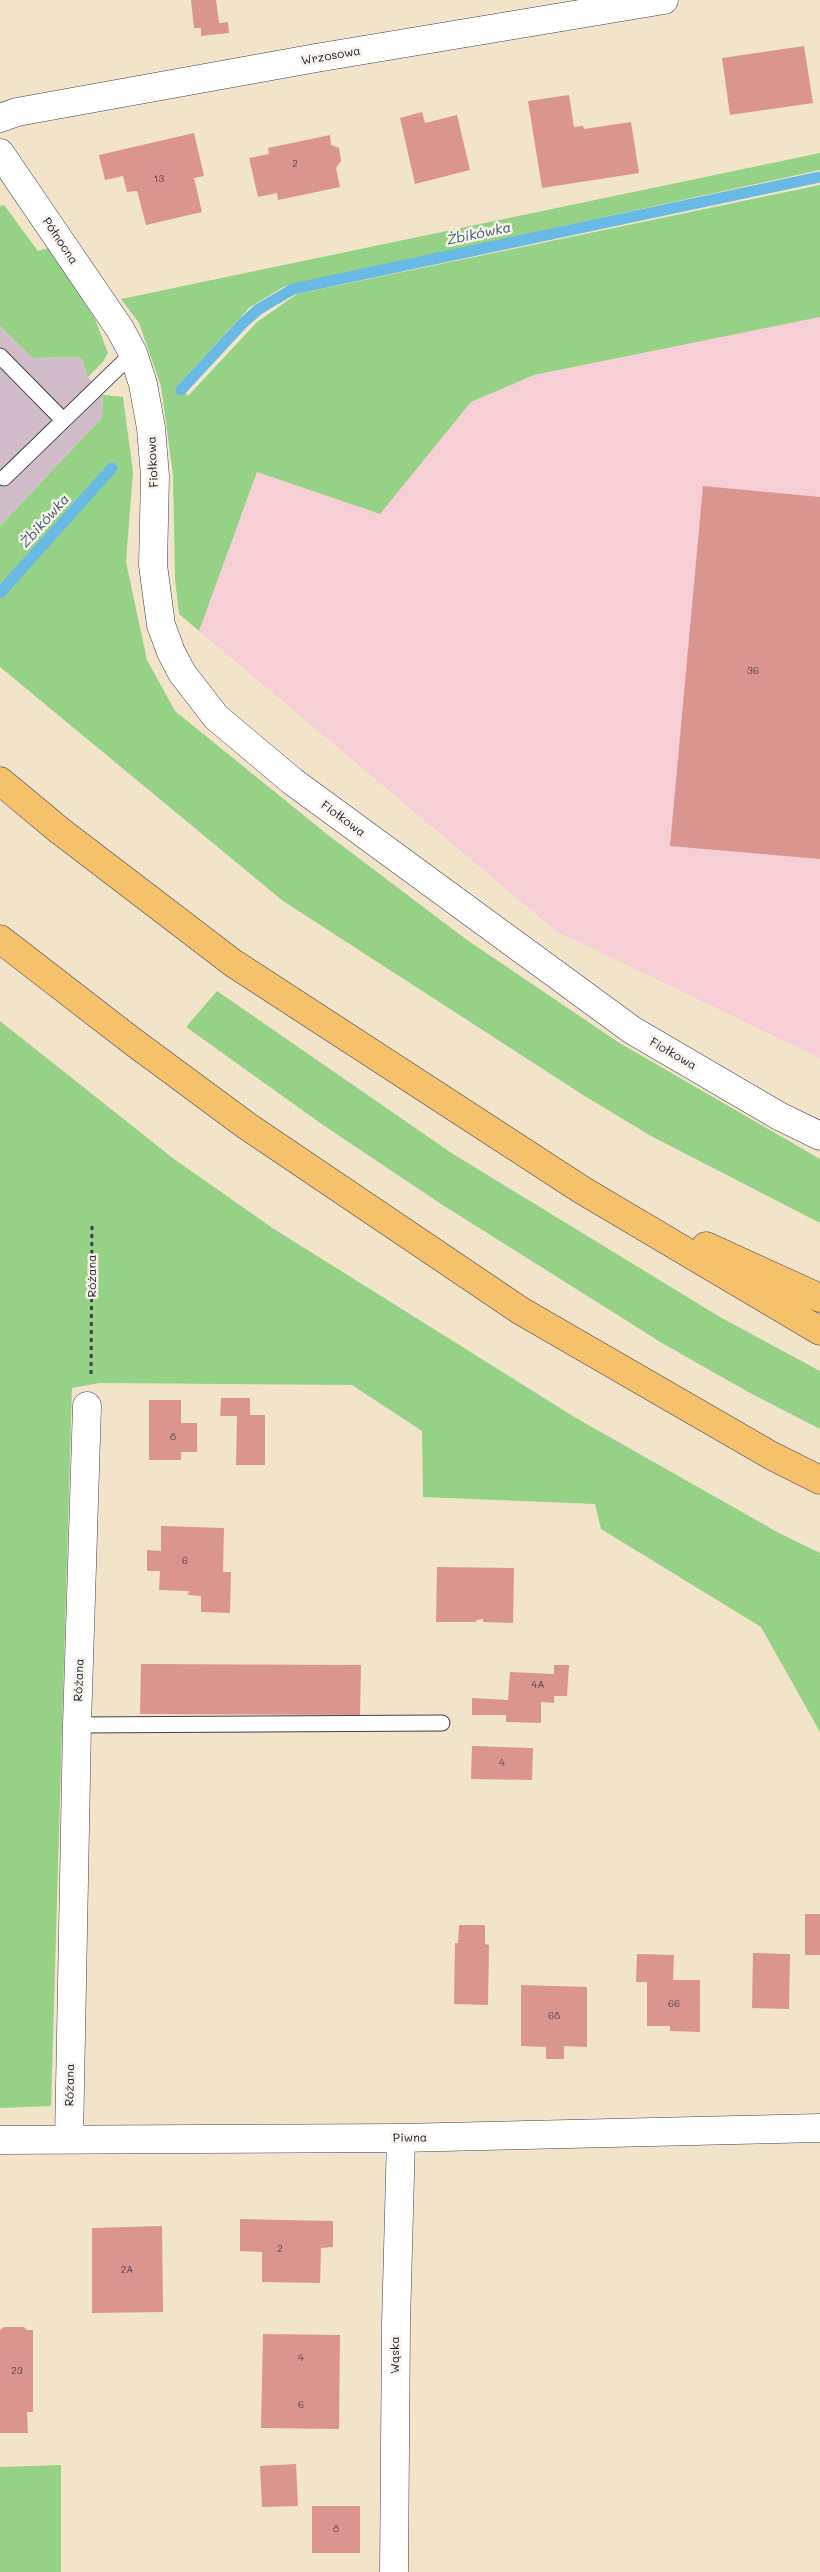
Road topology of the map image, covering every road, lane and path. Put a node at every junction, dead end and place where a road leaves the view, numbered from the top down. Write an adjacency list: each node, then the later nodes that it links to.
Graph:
1 (664, 0): 2 (street, Wrzosowa)
2 (0, 118)
3 (0, 153): 4 (street, Północna)
4 (120, 329): 5 (street, Fiołkowa)
5 (133, 353): 7 (lane); 11 (street, Fiołkowa)
6 (0, 356): 7 (lane)
7 (63, 420): 8 (lane)
8 (4, 478)
9 (0, 781): 12 (highway)
10 (0, 938): 17 (highway)
11 (820, 1136)
12 (582, 1190): 14 (highway); 15 (highway)
13 (92, 1222): 16 (path, Różana)
14 (820, 1298)
15 (820, 1331)
16 (87, 1406): 19 (street, Różana)
17 (820, 1480)
18 (442, 1723): 19 (lane)
19 (77, 1724): 22 (street, Różana)
20 (820, 2128): 21 (street, Piwna)
21 (401, 2138): 22 (street, Piwna); 24 (street, Wąska)
22 (69, 2139): 23 (street, Piwna)
23 (0, 2140)
24 (394, 2572)

